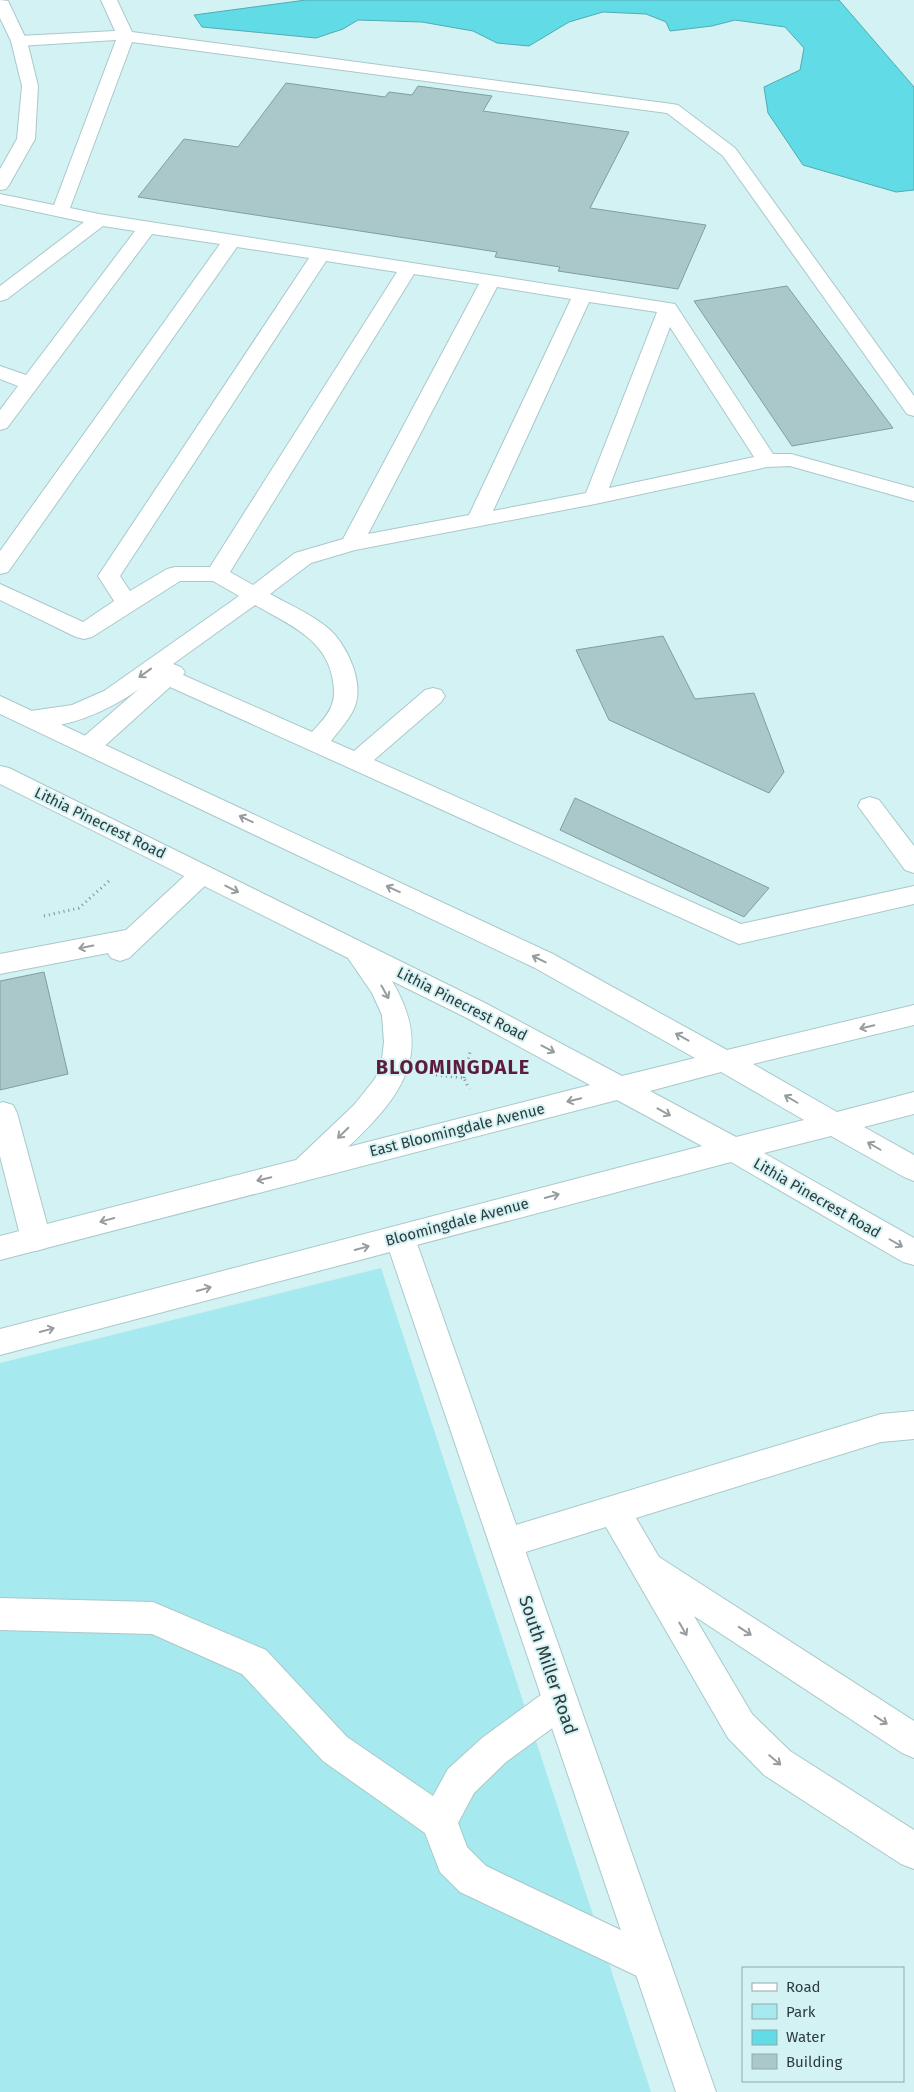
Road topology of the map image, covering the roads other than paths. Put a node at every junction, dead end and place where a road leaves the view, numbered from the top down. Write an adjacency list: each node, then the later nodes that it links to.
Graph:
1 (109, 0): 3 (main road)
2 (0, 1): 4 (main road)
3 (126, 36): 4 (main road); 7 (main road); 19 (main road)
4 (19, 41): 5 (main road)
5 (0, 185)
6 (0, 199): 7 (main road)
7 (60, 212): 8 (main road)
8 (99, 220): 9 (main road); 15 (main road)
9 (148, 227): 10 (main road); 18 (main road)
10 (232, 240): 11 (main road); 26 (main road)
11 (321, 254): 12 (main road); 30 (main road)
12 (409, 267): 13 (main road); 27 (main road)
13 (492, 280): 14 (main road); 25 (main road)
14 (583, 294): 16 (main road); 24 (main road)
15 (0, 295)
16 (668, 308): 21 (main road); 23 (main road)
17 (0, 372): 18 (main road)
18 (29, 383): 20 (main road)
19 (914, 410)
20 (3, 415)
21 (767, 461): 22 (main road); 23 (main road)
22 (914, 495)
23 (595, 498): 24 (main road)
24 (478, 520): 25 (main road)
25 (352, 544): 29 (main road)
26 (0, 567)
27 (217, 574): 29 (main road); 30 (main road)
28 (0, 591): 30 (main road)
29 (256, 594): 31 (main road); 34 (main road, one-way to 34); 35 (main road)
30 (127, 603)
31 (168, 677): 35 (main road); 36 (main road)
32 (433, 696): 37 (main road)
33 (0, 704): 34 (main road)
34 (32, 718): 36 (main road)
35 (316, 743): 37 (main road)
36 (90, 745): 48 (main road, one-way to 36)
37 (357, 762): 42 (main road)
38 (0, 774): 41 (main road, Lithia Pinecrest Road)
39 (870, 806): 40 (main road)
40 (914, 864)
41 (202, 874): 43 (main road); 44 (main road, Lithia Pinecrest Road, one-way to 44)
42 (914, 895)
43 (134, 938): 45 (main road); 46 (main road, one-way to 46)
44 (358, 952): 49 (main road, Lithia Pinecrest Road, one-way to 49); 54 (main road, one-way to 54)
45 (111, 959)
46 (0, 964)
47 (914, 1016): 48 (main road, East Bloomingdale Avenue, one-way to 48)
48 (724, 1061): 49 (main road, East Bloomingdale Avenue); 52 (main road, one-way to 48)
49 (621, 1088): 53 (main road, Lithia Pinecrest Road, one-way to 53); 54 (main road, East Bloomingdale Avenue, one-way to 54)
50 (914, 1103): 52 (main road, Bloomingdale Avenue)
51 (0, 1114): 56 (main road)
52 (833, 1124): 53 (main road, Bloomingdale Avenue); 55 (main road, one-way to 52)
53 (733, 1149): 57 (main road, Bloomingdale Avenue, one-way to 53); 59 (main road, Lithia Pinecrest Road, one-way to 59)
54 (307, 1168): 56 (main road, East Bloomingdale Avenue, one-way to 56)
55 (914, 1169)
56 (36, 1238): 58 (main road, East Bloomingdale Avenue)
57 (400, 1238): 60 (main road, Bloomingdale Avenue, one-way to 57); 63 (main road, South Miller Road)
58 (0, 1248)
59 (914, 1253)
60 (0, 1342)
61 (914, 1425): 62 (main road)
62 (614, 1511): 63 (main road); 64 (main road)
63 (506, 1543): 66 (main road, South Miller Road)
64 (646, 1566): 67 (main road, one-way to 67); 69 (main road, one-way to 69)
65 (0, 1614): 68 (main road)
66 (561, 1701): 68 (main road); 70 (main road, South Miller Road)
67 (914, 1742)
68 (439, 1820): 70 (main road)
69 (914, 1851)
70 (652, 1964): 71 (main road, South Miller Road)
71 (696, 2092)

